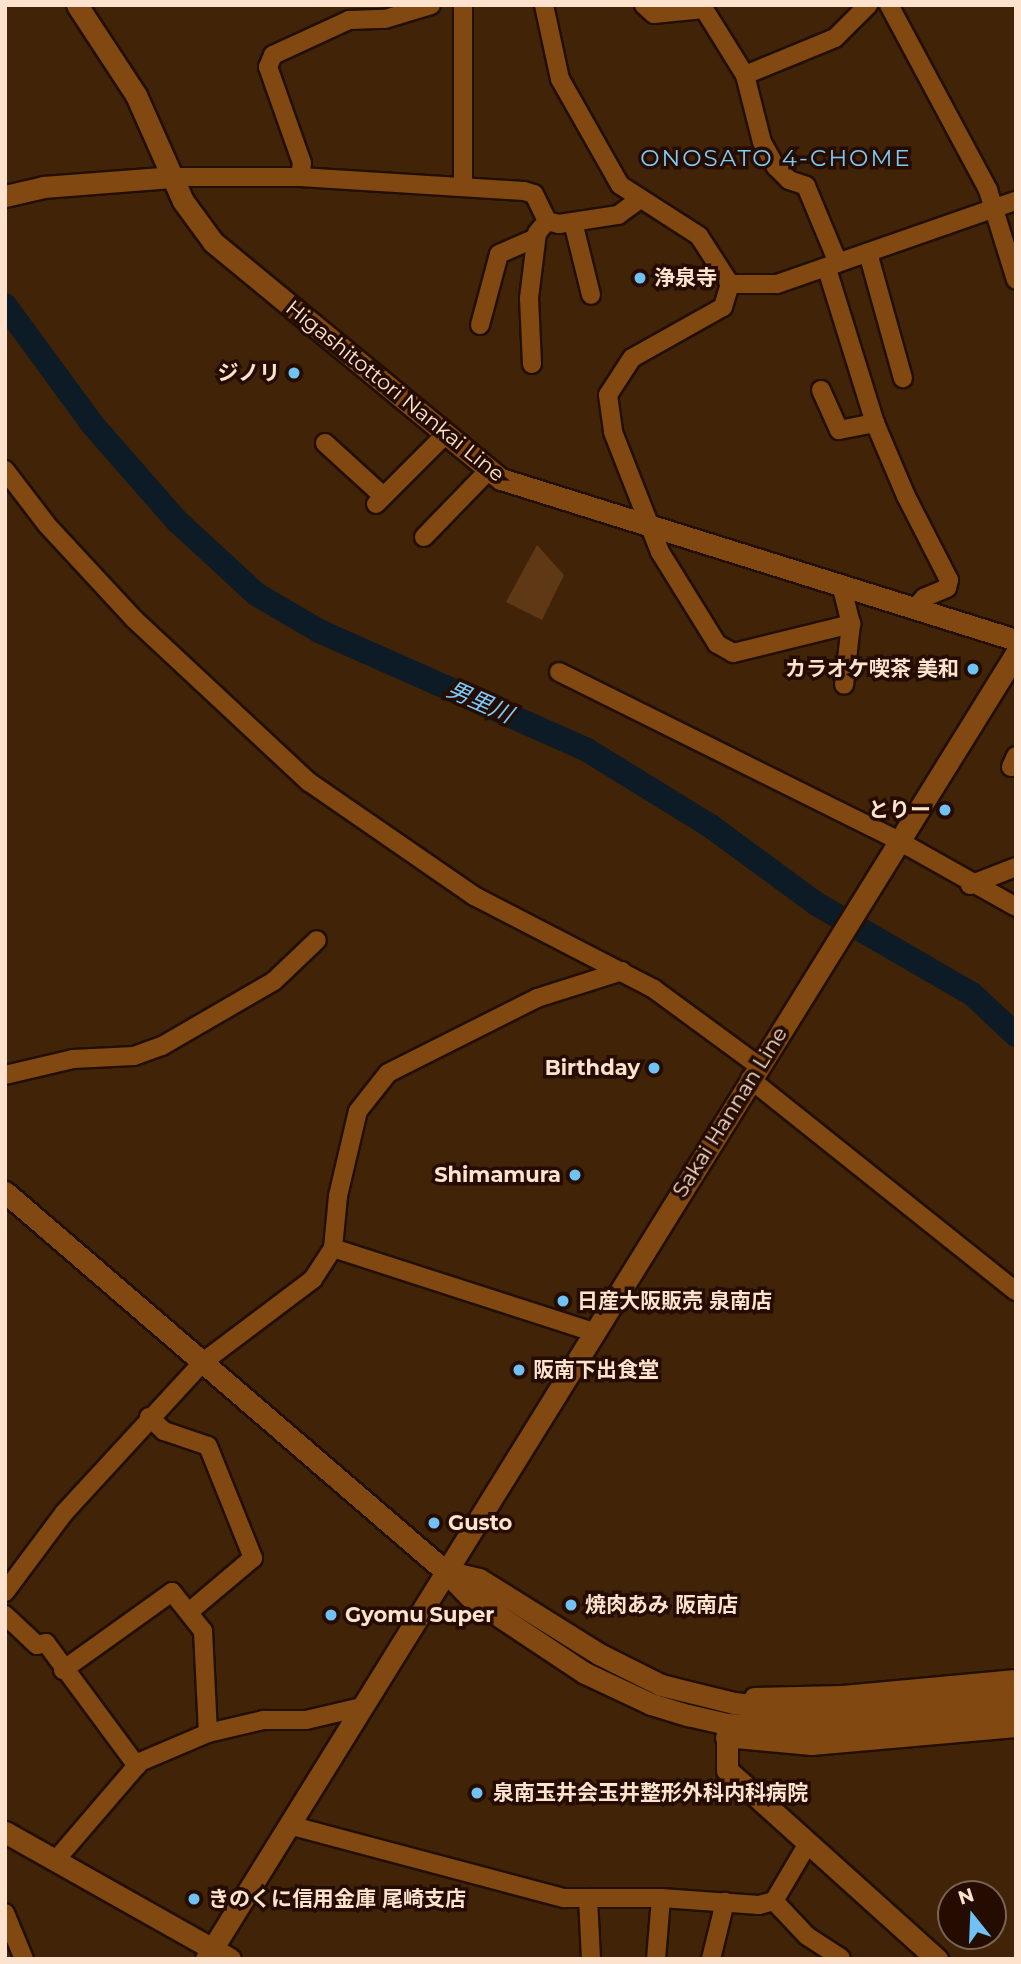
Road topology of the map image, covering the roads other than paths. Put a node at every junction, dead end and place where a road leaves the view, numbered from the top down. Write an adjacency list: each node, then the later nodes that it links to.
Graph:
1 (77, 5): 9 (main road, Higashitottori Nankai Line)
2 (431, 5): 10 (street)
3 (464, 5): 11 (street)
4 (544, 5): 13 (street)
5 (644, 5): 8 (street)
6 (868, 5): 8 (street)
7 (889, 5): 15 (street)
8 (746, 75): 20 (street)
9 (172, 177): 10 (street); 12 (main road); 29 (main road, Higashitottori Nankai Line)
10 (300, 177): 11 (street)
11 (463, 186): 16 (street)
12 (5, 196)
13 (640, 198): 17 (street); 22 (street)
14 (1016, 201): 15 (street)
15 (992, 212): 19 (street); 21 (street)
16 (547, 221): 17 (street); 18 (street)
17 (573, 222): 23 (street)
18 (536, 239): 24 (street); 25 (street)
19 (868, 253): 20 (street); 26 (street)
20 (833, 266): 22 (street); 28 (street)
21 (1016, 280)
22 (730, 284): 33 (street)
23 (591, 295)
24 (480, 325)
25 (532, 364)
26 (904, 378)
27 (821, 390): 28 (street)
28 (875, 423): 36 (street)
29 (445, 435): 30 (street); 32 (main road, Higashitottori Nankai Line)
30 (325, 443)
31 (5, 470): 47 (street)
32 (489, 470): 33 (main road, Higashitottori Nankai Line); 34 (street)
33 (646, 523): 35 (main road, Higashitottori Nankai Line); 37 (street)
34 (424, 537)
35 (841, 583): 36 (main road, Higashitottori Nankai Line); 37 (street)
36 (916, 607): 38 (main road, Higashitottori Nankai Line)
37 (851, 624): 41 (street)
38 (1016, 640)
39 (1016, 653): 42 (main road, Sakai Hannan Line)
40 (559, 673): 42 (street)
41 (844, 685)
42 (895, 848): 44 (street); 48 (main road, Sakai Hannan Line)
43 (1016, 867): 44 (street)
44 (970, 885): 45 (street)
45 (1016, 907)
46 (317, 940): 49 (street)
47 (621, 971): 48 (street); 51 (street)
48 (758, 1067): 52 (street); 53 (main road, Sakai Hannan Line)
49 (5, 1075)
50 (5, 1192): 54 (main road)
51 (333, 1248): 53 (street); 54 (street)
52 (1016, 1291)
53 (593, 1332): 56 (main road, Sakai Hannan Line)
54 (203, 1362): 55 (street); 56 (main road)
55 (149, 1418): 57 (street); 58 (street)
56 (445, 1571): 63 (main road); 64 (main road, Sakai Hannan Line); 67 (main road)
57 (5, 1592)
58 (190, 1611): 60 (street); 68 (street)
59 (5, 1615): 60 (street)
60 (63, 1670): 69 (street)
61 (1016, 1679): 63 (street)
62 (1016, 1693): 63 (main road)
63 (702, 1694)
64 (361, 1707): 68 (street); 70 (main road, Sakai Hannan Line)
65 (1016, 1713): 67 (main road)
66 (1016, 1728): 67 (street)
67 (726, 1731): 72 (main road)
68 (208, 1733): 69 (street)
69 (137, 1766): 73 (street)
70 (289, 1825): 74 (street); 79 (main road, Sakai Hannan Line)
71 (5, 1832): 73 (main road)
72 (807, 1845): 76 (street); 85 (main road)
73 (55, 1861): 79 (main road)
74 (588, 1898): 75 (street); 82 (street)
75 (661, 1898): 77 (street); 83 (street)
76 (774, 1901): 77 (street); 80 (street)
77 (725, 1902): 84 (street)
78 (5, 1913): 81 (street)
79 (216, 1955)
80 (841, 1958)
81 (24, 1959)
82 (591, 1959)
83 (656, 1959)
84 (711, 1959)
85 (937, 1959)

